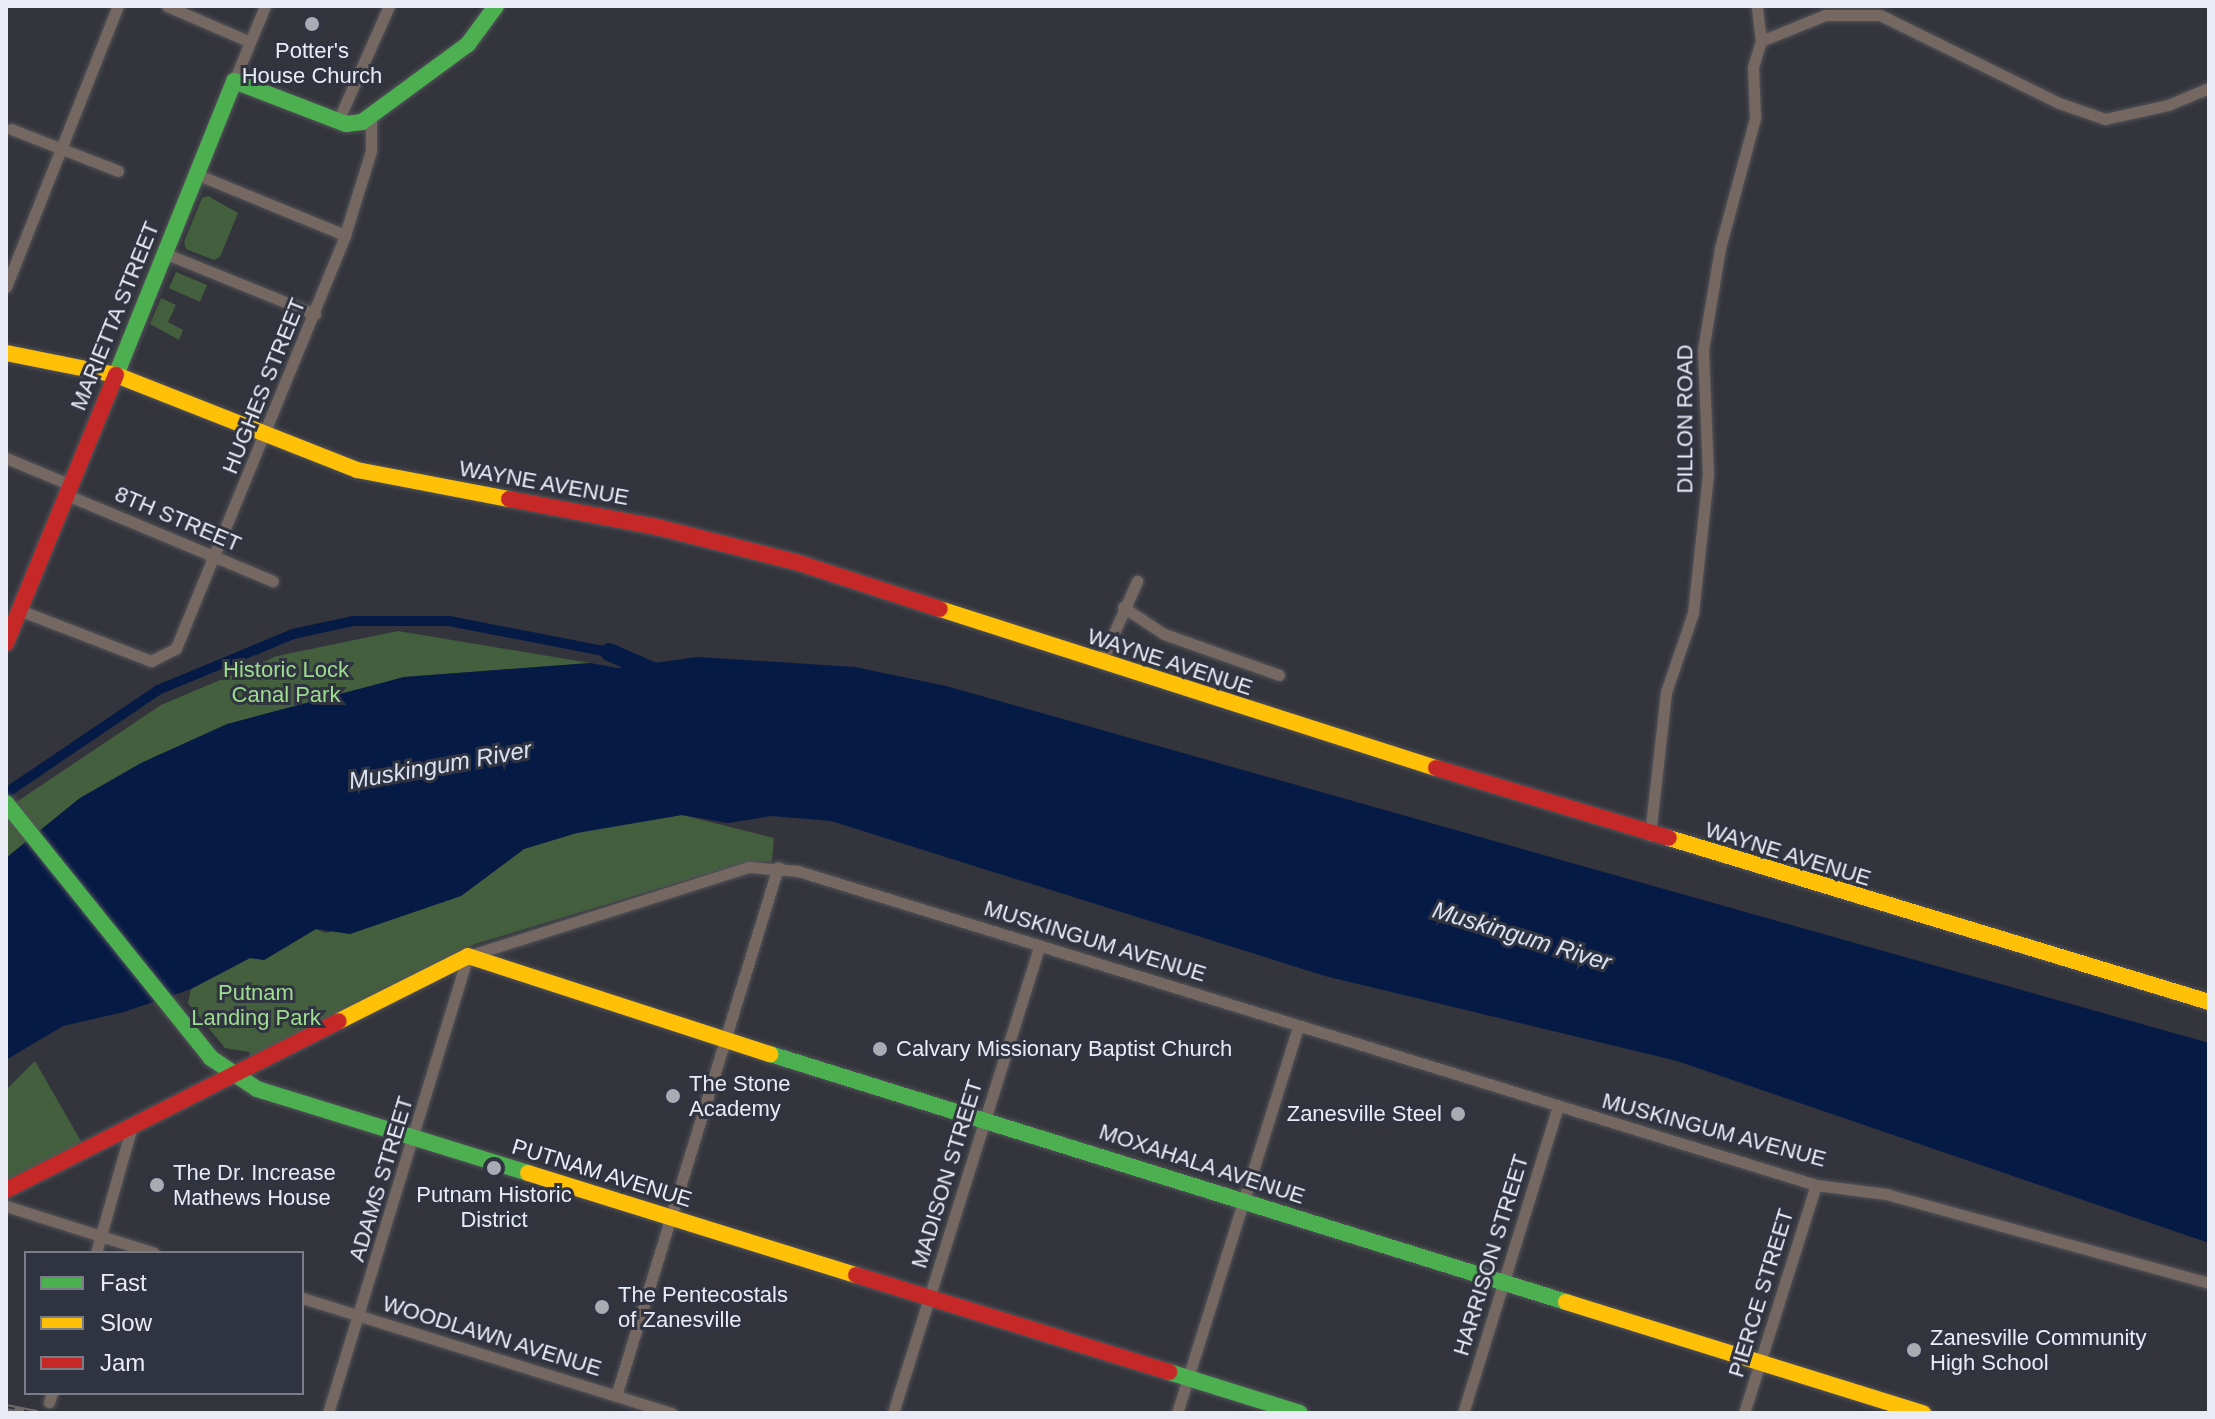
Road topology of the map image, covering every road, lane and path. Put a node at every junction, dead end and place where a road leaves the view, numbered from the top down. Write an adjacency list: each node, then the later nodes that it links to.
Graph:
1 (118, 6): 14 (street)
2 (167, 6): 8 (street)
3 (265, 6): 8 (street, MARIETTA STREET)
4 (389, 6): 12 (street)
5 (496, 6): 11 (main road)
6 (1757, 6): 7 (street, DILLON ROAD)
7 (1761, 41): 10 (street); 35 (street, DILLON ROAD)
8 (250, 42): 9 (street, MARIETTA STREET)
9 (234, 81): 12 (main road); 16 (main road, MARIETTA STREET)
10 (2209, 88)
11 (371, 118): 12 (main road); 17 (street, HUGHES STREET)
12 (338, 121)
13 (11, 129): 14 (street)
14 (60, 149): 15 (street); 19 (street)
15 (118, 171)
16 (196, 174): 17 (street); 18 (main road, MARIETTA STREET)
17 (345, 235): 20 (street, HUGHES STREET)
18 (164, 253): 20 (street); 22 (main road, MARIETTA STREET)
19 (6, 287)
20 (315, 314): 23 (street, HUGHES STREET)
21 (6, 353): 22 (main road, WAYNE AVENUE)
22 (116, 375): 23 (main road, WAYNE AVENUE); 25 (main road, MARIETTA STREET)
23 (266, 435): 26 (street, HUGHES STREET); 32 (main road, WAYNE AVENUE)
24 (6, 458): 25 (street, 8TH STREET)
25 (69, 490): 26 (street, 8TH STREET); 29 (main road, MARIETTA STREET)
26 (216, 557): 27 (street, 8TH STREET); 29 (street, HUGHES STREET)
27 (273, 581)
28 (1137, 581): 30 (street)
29 (13, 607): 31 (main road, MARIETTA STREET)
30 (1123, 607): 32 (street); 33 (street)
31 (6, 643)
32 (1101, 662): 35 (main road, WAYNE AVENUE)
33 (1279, 675)
34 (6, 803): 42 (main road, PUTNAM AVENUE)
35 (1650, 835): 39 (main road, WAYNE AVENUE)
36 (778, 867): 37 (street, MUSKINGUM AVENUE); 38 (street, MUSKINGUM AVENUE); 41 (street)
37 (1039, 946): 40 (street, MUSKINGUM AVENUE); 44 (street, MADISON STREET)
38 (468, 956): 41 (main road, MOXAHALA AVENUE); 42 (main road, MUSKINGUM AVENUE); 46 (street, ADAMS STREET)
39 (2209, 1002)
40 (1298, 1027): 43 (street, MUSKINGUM AVENUE); 49 (street)
41 (725, 1039): 44 (main road, MOXAHALA AVENUE); 51 (street)
42 (232, 1075): 45 (main road, MUSKINGUM AVENUE); 46 (main road, PUTNAM AVENUE)
43 (1557, 1109): 47 (street, MUSKINGUM AVENUE); 55 (street, HARRISON STREET)
44 (985, 1118): 49 (main road, MOXAHALA AVENUE); 57 (street, MADISON STREET)
45 (132, 1126): 48 (main road, MUSKINGUM AVENUE); 52 (street)
46 (415, 1138): 51 (main road, PUTNAM AVENUE); 59 (street, ADAMS STREET)
47 (1816, 1185): 56 (street, MUSKINGUM AVENUE); 60 (street, PIERCE STREET)
48 (6, 1190)
49 (1244, 1200): 55 (main road, MOXAHALA AVENUE); 61 (street)
50 (6, 1206): 52 (street)
51 (671, 1218): 57 (main road, PUTNAM AVENUE); 62 (street)
52 (101, 1237): 53 (street); 54 (street)
53 (97, 1251)
54 (147, 1251)
55 (1504, 1282): 60 (main road, MOXAHALA AVENUE); 68 (street, HARRISON STREET)
56 (2209, 1283)
57 (929, 1298): 61 (main road, PUTNAM AVENUE); 65 (street, MADISON STREET)
58 (304, 1299): 59 (street, WOODLAWN AVENUE)
59 (359, 1316): 62 (street, WOODLAWN AVENUE); 63 (street, ADAMS STREET)
60 (1760, 1361): 69 (street, PIERCE STREET); 70 (main road, MOXAHALA AVENUE)
61 (1188, 1378): 66 (street); 67 (main road, PUTNAM AVENUE)
62 (616, 1396): 64 (street, WOODLAWN AVENUE)
63 (328, 1413)
64 (671, 1413)
65 (893, 1413)
66 (1177, 1413)
67 (1300, 1413)
68 (1463, 1413)
69 (1744, 1413)
70 (1923, 1413)

